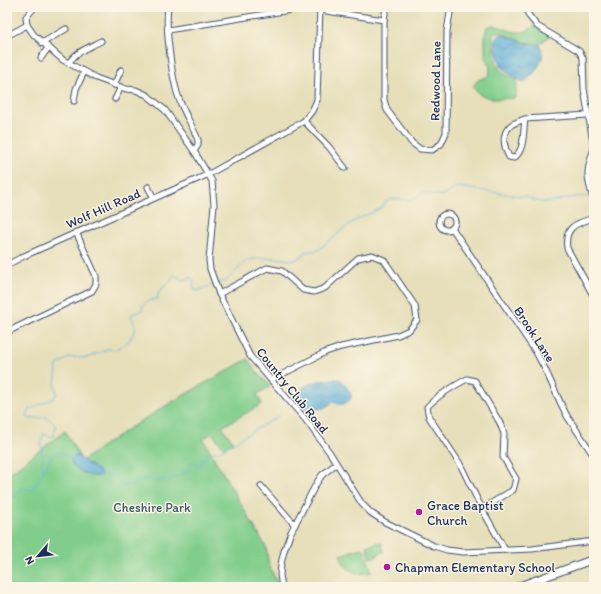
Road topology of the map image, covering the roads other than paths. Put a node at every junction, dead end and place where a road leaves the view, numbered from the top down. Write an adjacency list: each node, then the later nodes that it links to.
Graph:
1 (168, 7): 12 (street)
2 (272, 7): 8 (street)
3 (386, 7): 9 (street)
4 (450, 7): 9 (street, Redwood Lane)
5 (525, 7): 25 (street)
6 (33, 8): 10 (street)
7 (320, 9): 8 (street); 9 (street); 27 (street)
8 (272, 14): 12 (street)
9 (384, 20)
10 (27, 25): 13 (street); 15 (street)
11 (66, 29): 15 (street)
12 (168, 30): 29 (street)
13 (7, 36)
14 (101, 41): 18 (street)
15 (42, 43): 16 (street)
16 (48, 48): 17 (street); 18 (street)
17 (41, 58)
18 (69, 64): 20 (street)
19 (121, 70): 21 (street)
20 (84, 72): 21 (street); 24 (street)
21 (114, 85): 22 (street)
22 (121, 87): 23 (street); 29 (street)
23 (115, 99)
24 (74, 101)
25 (588, 115): 26 (street); 28 (street)
26 (525, 119): 26 (street)
27 (304, 121): 30 (street); 31 (street)
28 (594, 149): 34 (street)
29 (194, 151): 31 (street)
30 (345, 168)
31 (209, 174): 33 (street, Wolf Hill Road); 39 (street, Country Club Road)
32 (148, 187): 33 (street)
33 (154, 198): 37 (street, Wolf Hill Road)
34 (594, 201)
35 (594, 218): 40 (street)
36 (452, 228): 43 (street, Brook Lane)
37 (76, 232): 38 (street, Wolf Hill Road); 41 (street)
38 (7, 265)
39 (218, 292): 42 (street, Country Club Road); 42 (street)
40 (594, 297)
41 (7, 332)
42 (271, 380): 44 (street, Country Club Road)
43 (594, 456)
44 (336, 464): 47 (street); 49 (street, Country Club Road)
45 (261, 486): 47 (street)
46 (482, 509): 46 (street); 49 (street)
47 (295, 524): 51 (street)
48 (594, 541): 49 (street, Country Club Road)
49 (505, 550)
50 (594, 559): 52 (highway)
51 (282, 587)
52 (517, 587)

